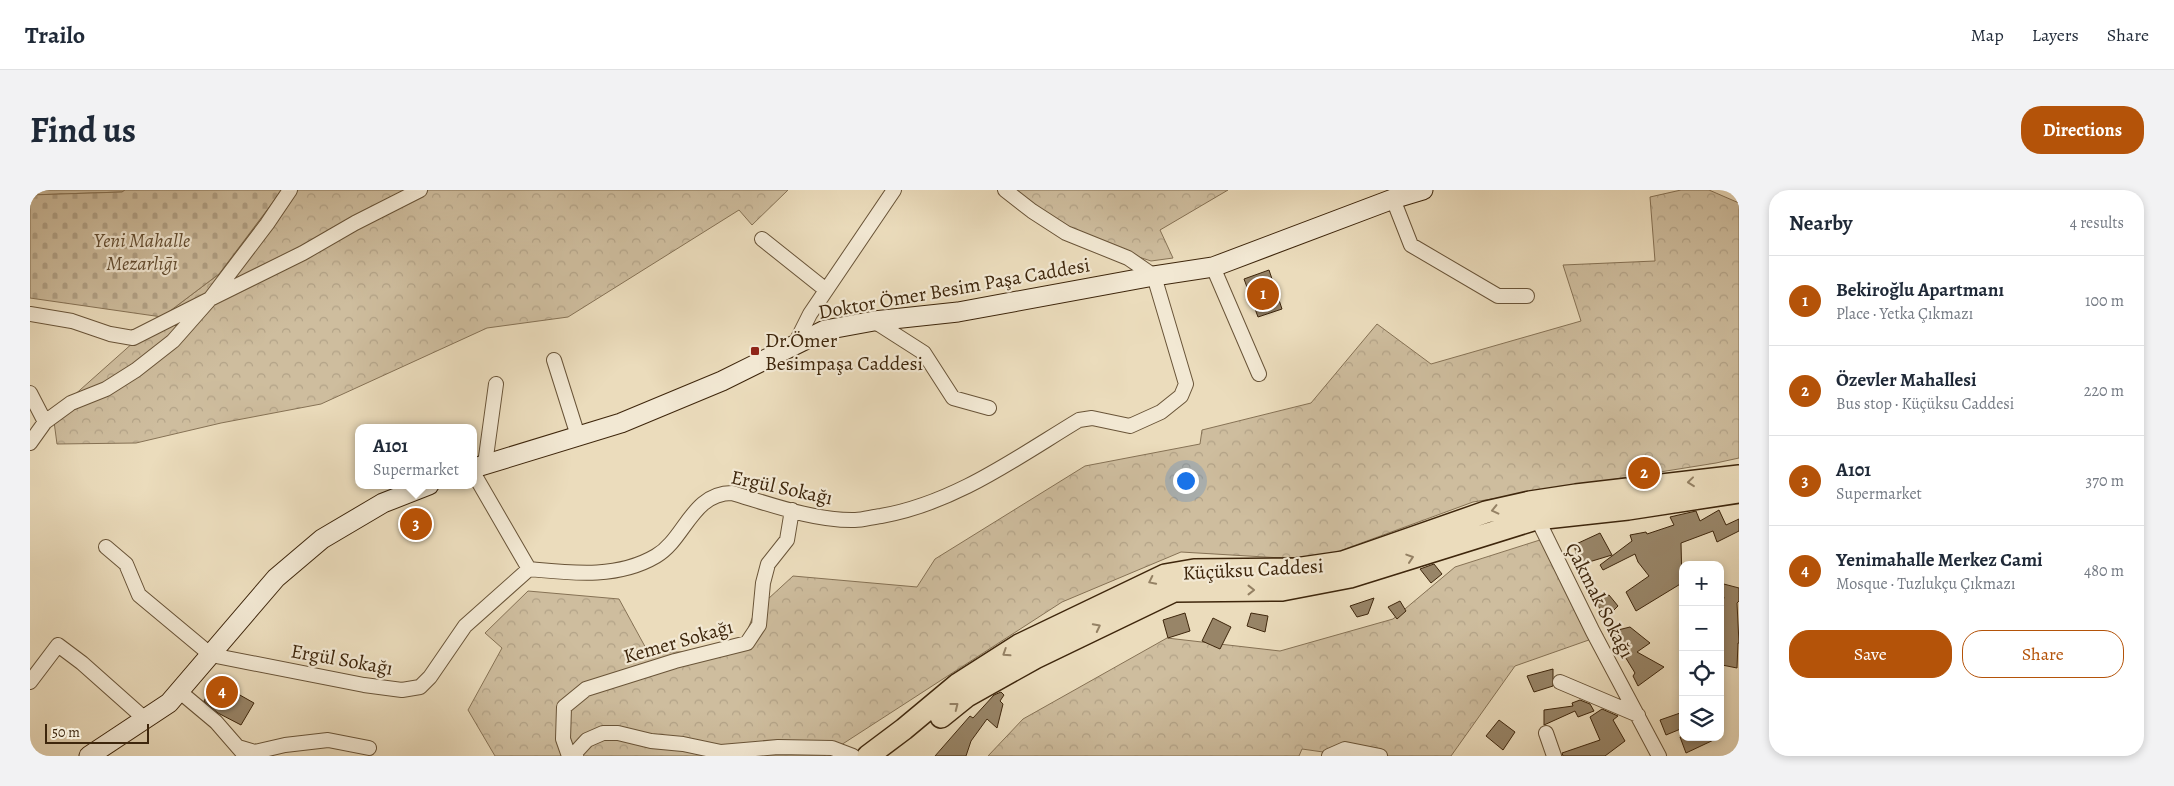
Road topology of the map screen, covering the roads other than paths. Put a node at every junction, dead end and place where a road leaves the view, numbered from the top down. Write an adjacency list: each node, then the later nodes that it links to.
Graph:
1 (290, 190): 12 (street)
2 (420, 190): 12 (street)
3 (894, 190): 10 (street)
4 (1005, 190): 9 (street)
5 (1423, 190): 6 (street, Doktor Ömer Besim Paşa Caddesi)
6 (1393, 199): 8 (street, Doktor Ömer Besim Paşa Caddesi); 11 (street)
7 (762, 239): 10 (street)
8 (1213, 267): 9 (street, Doktor Ömer Besim Paşa Caddesi); 17 (street)
9 (1154, 276): 14 (street, Doktor Ömer Besim Paşa Caddesi); 28 (street, Ergül Sokağı)
10 (826, 290): 15 (street)
11 (1527, 296)
12 (210, 299): 13 (street); 21 (street)
13 (30, 314)
14 (874, 321): 15 (street, Doktor Ömer Besim Paşa Caddesi); 20 (street)
15 (795, 344): 22 (street, Doktor Ömer Besim Paşa Caddesi)
16 (554, 360): 22 (street)
17 (1259, 374)
18 (496, 384): 24 (street)
19 (30, 393): 21 (street)
20 (989, 408)
21 (45, 422): 23 (street)
22 (578, 436): 24 (street, Doktor Ömer Besim Paşa Caddesi)
23 (30, 442)
24 (477, 469): 31 (street)
25 (1739, 476): 29 (main road, Küçüksu Caddesi, one-way to 29)
26 (419, 489): 32 (street)
27 (1739, 492): 29 (main road, Küçüksu Caddesi)
28 (792, 510): 31 (street, Ergül Sokağı); 42 (street, Kemer Sokağı)
29 (1533, 511): 36 (street, Çakmak Sokağı); 45 (main road, Küçüksu Caddesi, one-way to 45); 46 (main road, Küçüksu Caddesi, one-way to 29)
30 (106, 547): 32 (street)
31 (528, 569): 32 (street, Ergül Sokağı)
32 (211, 655): 35 (street)
33 (30, 682): 37 (street)
34 (1560, 682): 36 (street)
35 (179, 691): 37 (street); 40 (street)
36 (1638, 715): 50 (street, Çakmak Sokağı)
37 (145, 718): 41 (street)
38 (1546, 733): 49 (street)
39 (369, 748): 40 (street)
40 (242, 752)
41 (89, 756)
42 (569, 756)
43 (576, 756): 44 (street)
44 (853, 756)
45 (868, 756)
46 (888, 756)
47 (1328, 756): 48 (street)
48 (1380, 756)
49 (1554, 756)
50 (1659, 756)

